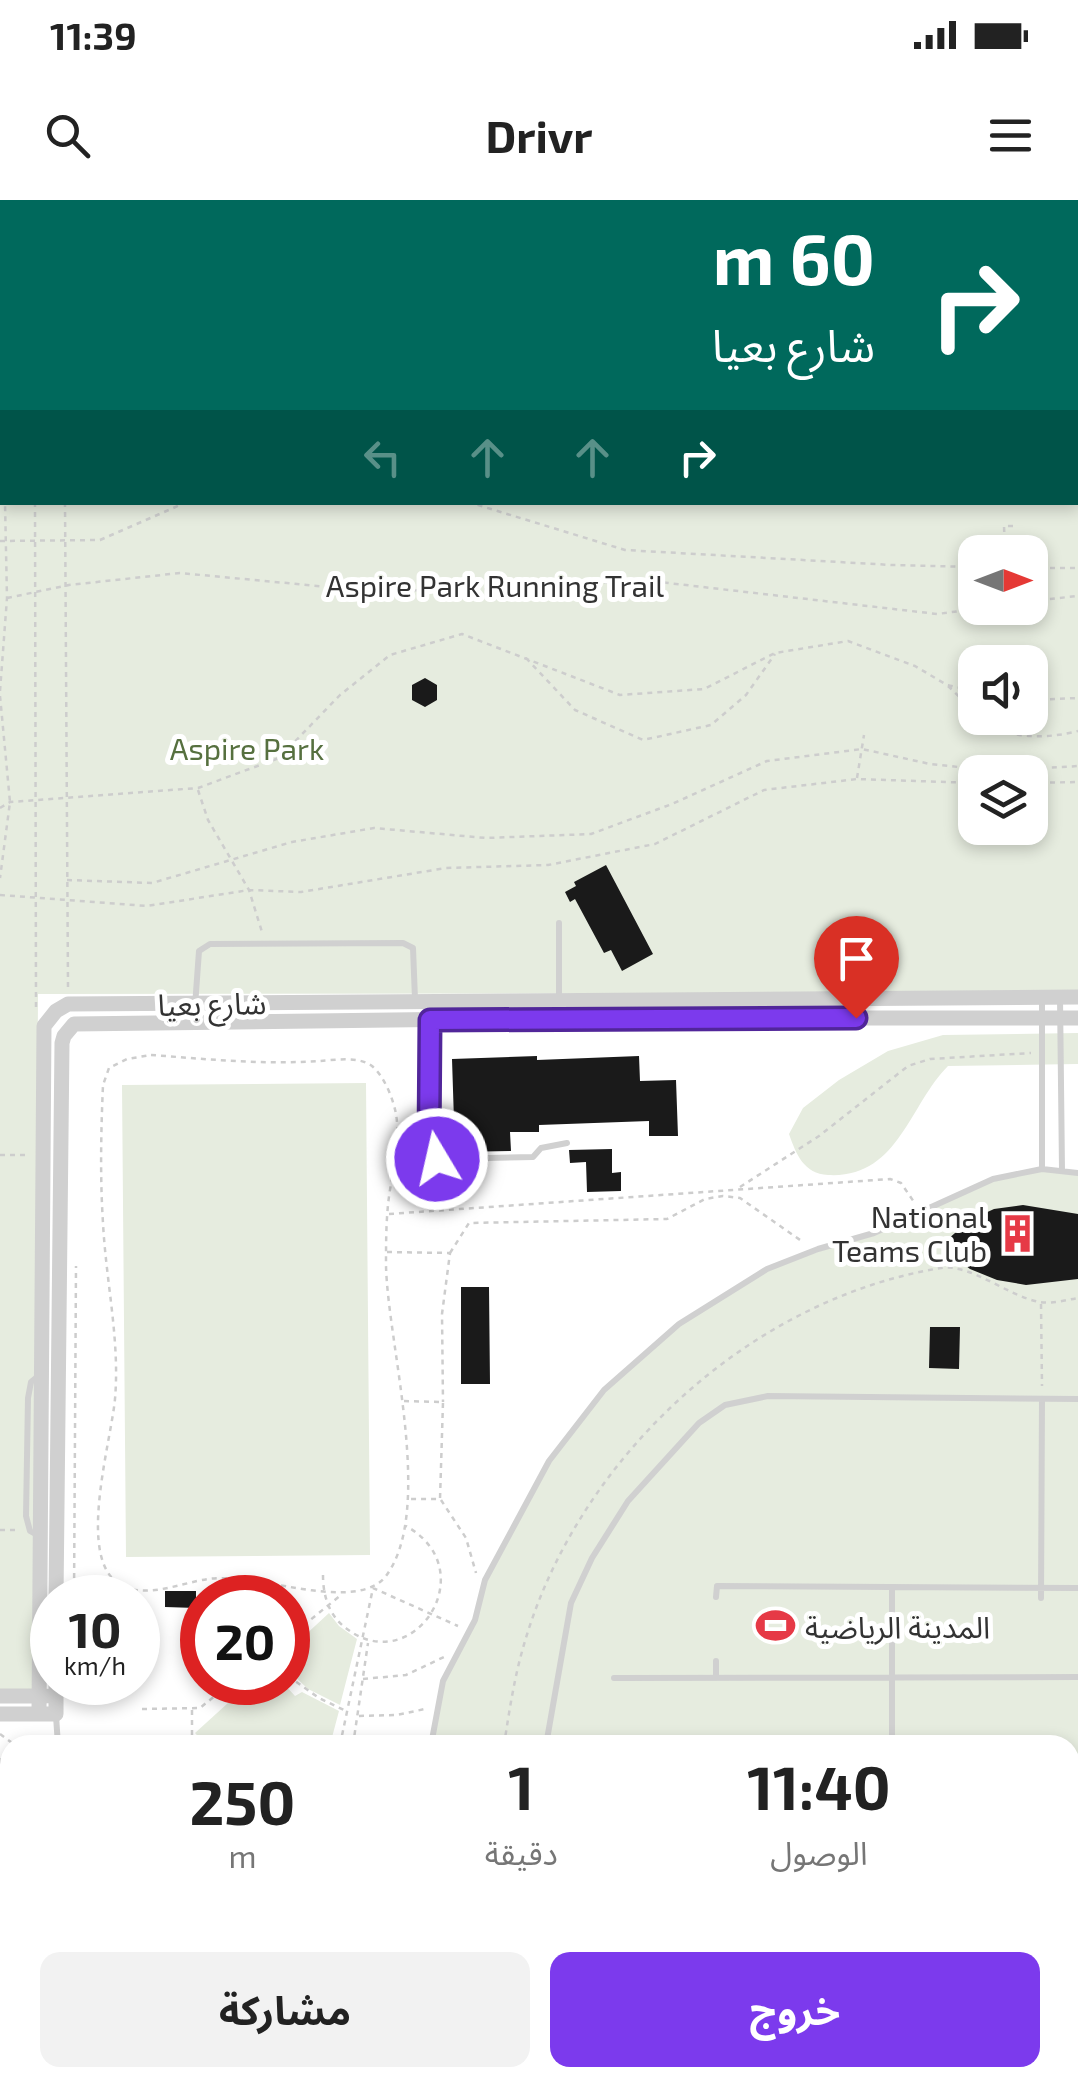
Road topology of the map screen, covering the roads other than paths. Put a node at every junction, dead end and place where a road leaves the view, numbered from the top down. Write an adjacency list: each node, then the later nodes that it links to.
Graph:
1 (559, 923): 4 (lane)
2 (1051, 997): 3 (street, شارع بعيا); 4 (street, شارع بعيا); 8 (lane); 9 (lane)
3 (1078, 997)
4 (559, 999): 5 (street, شارع بعيا); 7 (street)
5 (422, 1001): 6 (street, شارع بعيا); 6 (lane); 11 (street)
6 (194, 1003): 12 (lane); 19 (street, شارع بعيا)
7 (559, 1018): 8 (street, شارع بعيا); 11 (street, شارع بعيا)
8 (1042, 1018): 9 (street, شارع بعيا); 14 (lane)
9 (1060, 1018): 10 (street, شارع بعيا); 15 (lane)
10 (1078, 1018)
11 (430, 1020): 12 (street, شارع بعيا); 13 (lane)
12 (194, 1021): 20 (street, شارع بعيا)
13 (567, 1143)
14 (1042, 1169): 15 (lane); 39 (lane)
15 (1062, 1170): 16 (lane)
16 (1078, 1173)
17 (1042, 1399): 18 (lane); 22 (lane); 40 (lane)
18 (1078, 1399)
19 (39, 1575)
20 (56, 1575)
21 (892, 1588): 22 (lane); 24 (lane); 28 (lane)
22 (1041, 1588): 23 (lane); 25 (lane)
23 (1078, 1588)
24 (716, 1597)
25 (1041, 1598)
26 (716, 1662): 32 (lane)
27 (1042, 1664): 29 (lane)
28 (892, 1677): 29 (lane); 32 (lane); 41 (lane)
29 (1042, 1677): 30 (lane)
30 (1078, 1677)
31 (614, 1678): 32 (lane)
32 (716, 1678)
33 (30, 1693): 34 (street)
34 (0, 1696)
35 (49, 1705): 37 (street)
36 (0, 1714): 37 (street)
37 (48, 1714): 38 (lane)
38 (55, 1735)
39 (433, 1735)
40 (548, 1735)
41 (892, 1735)

